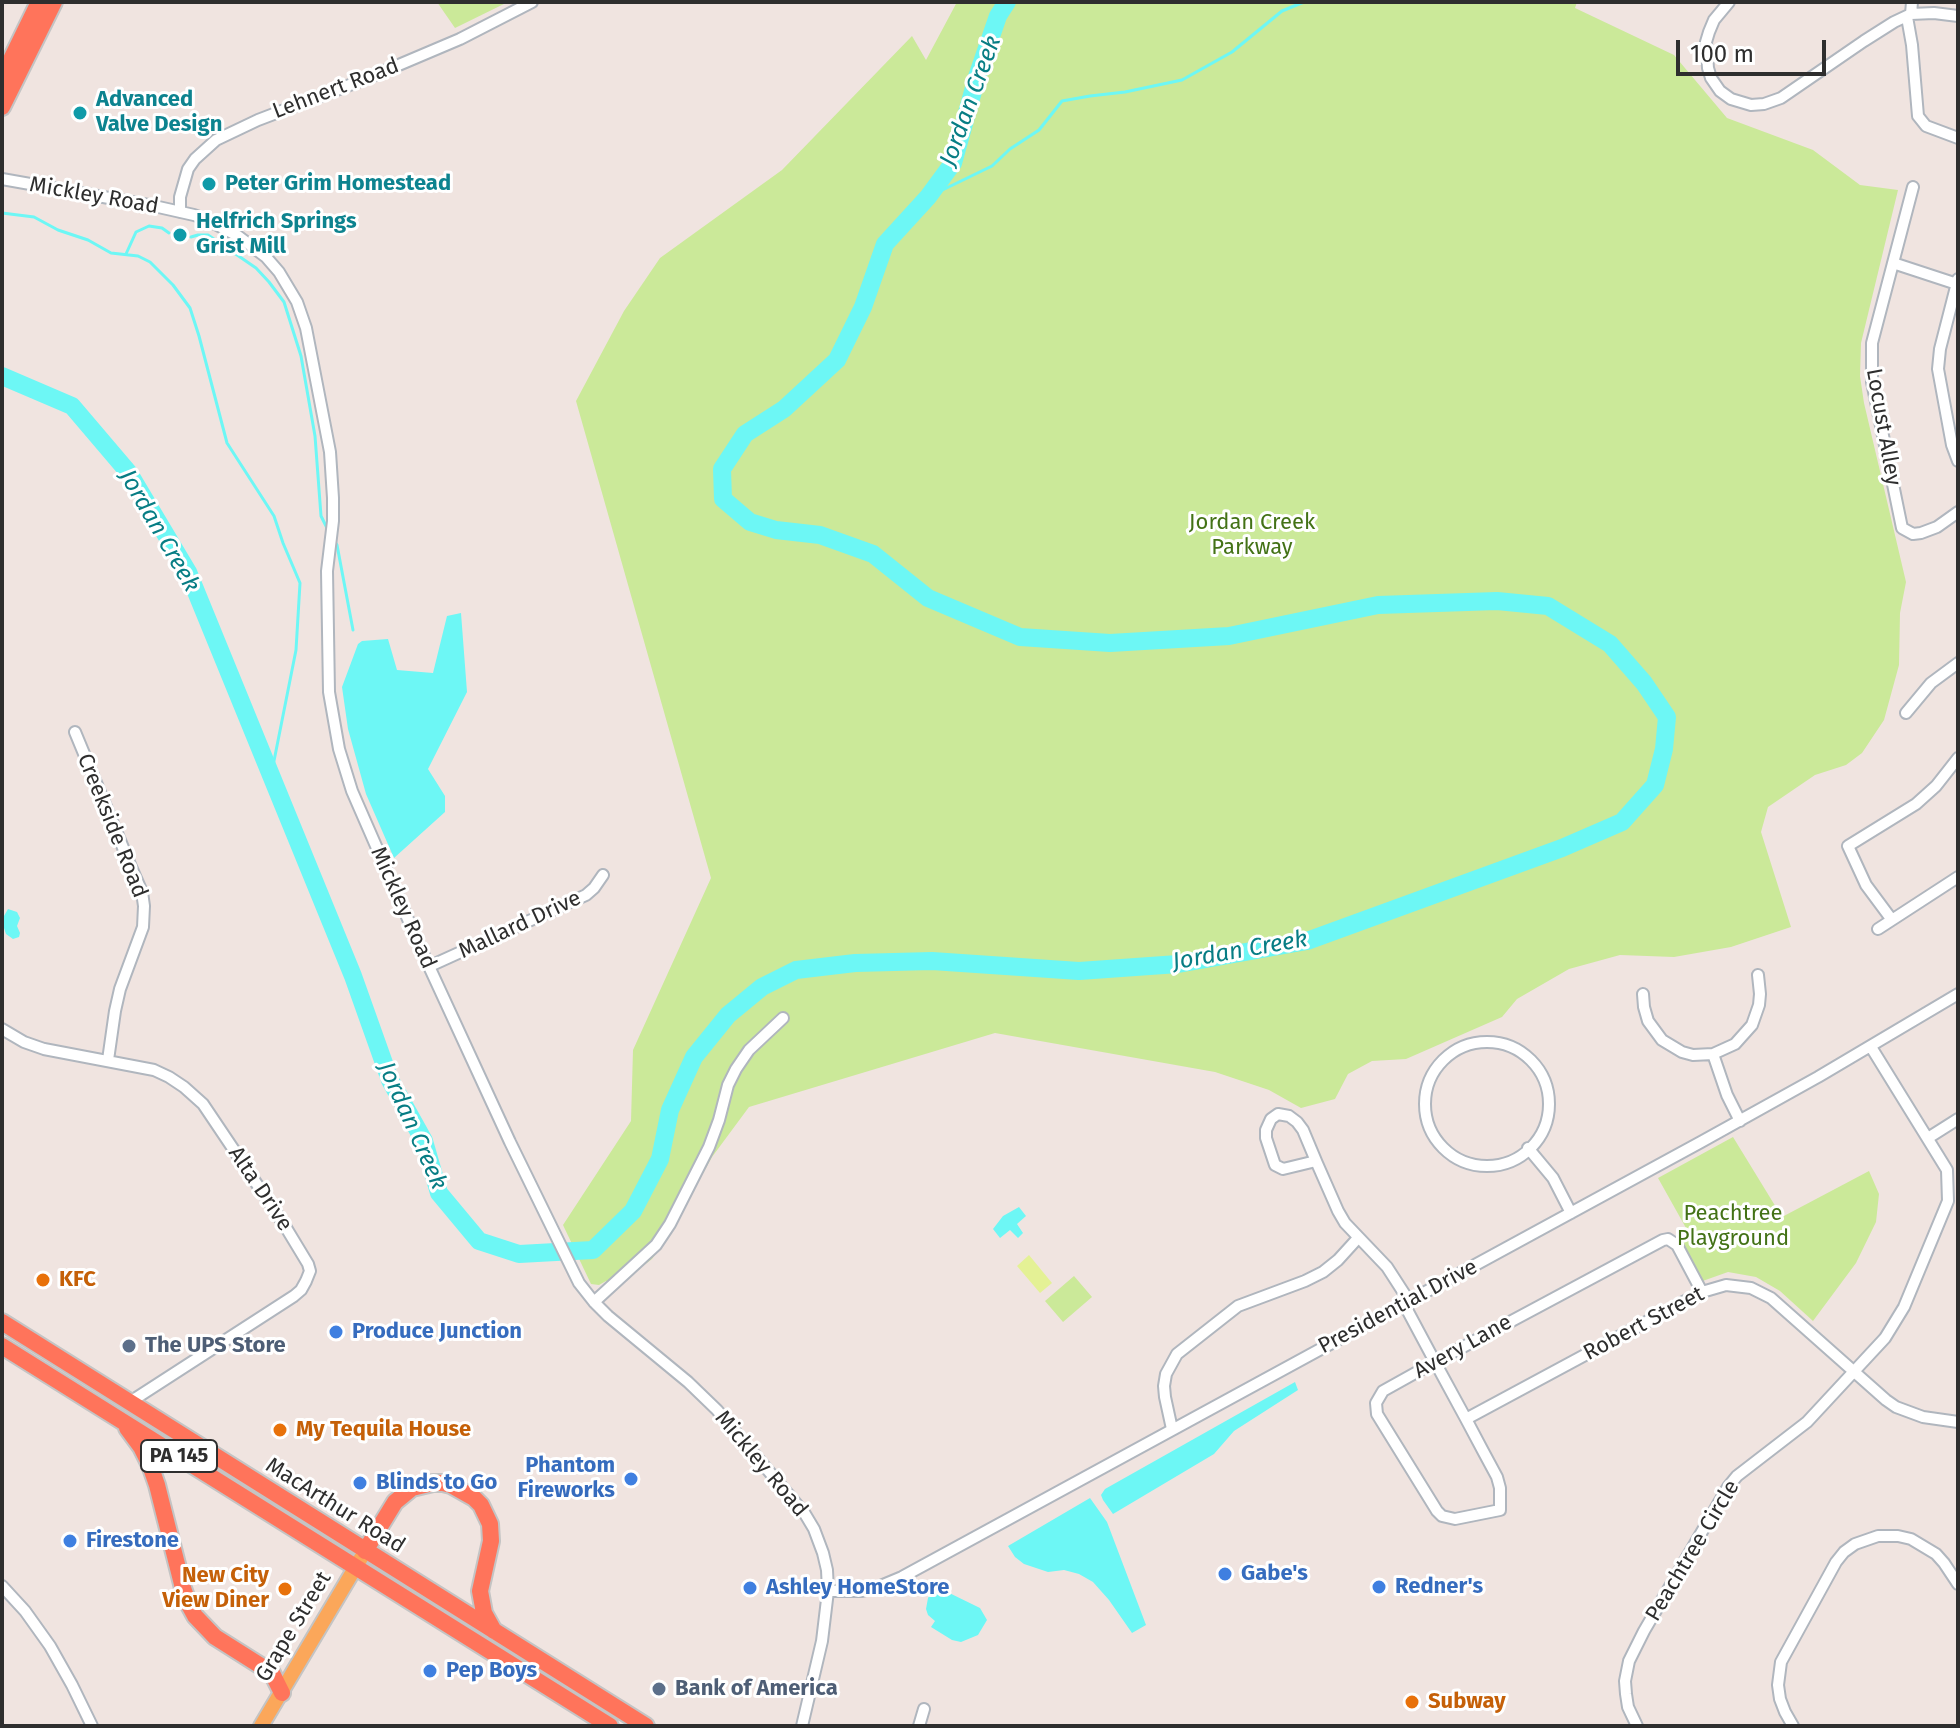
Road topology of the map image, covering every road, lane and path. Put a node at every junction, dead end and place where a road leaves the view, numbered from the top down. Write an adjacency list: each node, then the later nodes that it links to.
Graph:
1 (39, 2): 8 (highway)
2 (54, 2): 9 (highway)
3 (532, 2): 13 (street, Lehnert Road)
4 (1729, 2): 6 (street)
5 (1912, 2): 6 (street)
6 (1909, 16): 7 (street); 10 (street)
7 (1958, 16)
8 (2, 78)
9 (2, 107)
10 (1958, 138)
11 (2, 179): 13 (street, Mickley Road)
12 (1913, 187): 14 (street, Locust Alley)
13 (180, 212): 27 (street, Mickley Road)
14 (1893, 263): 15 (street); 18 (street, Locust Alley)
15 (1957, 282): 16 (street)
16 (1953, 423): 17 (street)
17 (1958, 461)
18 (1958, 512)
19 (1958, 663): 20 (street)
20 (1906, 713)
21 (75, 732): 35 (street, Creekside Road)
22 (1958, 758): 25 (street)
23 (603, 875): 27 (street, Mallard Drive)
24 (1958, 877): 25 (street)
25 (1892, 920): 26 (street)
26 (1878, 929)
27 (430, 966): 44 (street, Mickley Road)
28 (1758, 975): 34 (street)
29 (1643, 994): 34 (street)
30 (1958, 994): 33 (street, Presidential Drive)
31 (783, 1018): 44 (street)
32 (2, 1029): 35 (street, Alta Drive)
33 (1871, 1047): 37 (street, Presidential Drive); 38 (street, Peachtree Circle)
34 (1713, 1054): 37 (street)
35 (108, 1060): 50 (street, Alta Drive)
36 (1958, 1119): 38 (street)
37 (1740, 1121): 41 (street, Presidential Drive)
38 (1928, 1138): 49 (street, Peachtree Circle)
39 (1528, 1148): 39 (street); 41 (street)
40 (1316, 1161): 40 (street); 42 (street)
41 (1571, 1213): 45 (street, Presidential Drive)
42 (1358, 1238): 45 (street); 54 (street)
43 (1702, 1292): 48 (street, Avery Lane); 49 (street, Robert Street); 52 (street, Robert Street)
44 (594, 1302): 59 (street, Mickley Road)
45 (1407, 1302): 48 (street); 54 (street, Presidential Drive)
46 (2, 1322): 50 (highway, MacArthur Road / PA 145)
47 (2, 1346): 51 (highway, MacArthur Road / PA 145)
48 (1435, 1362): 52 (street); 52 (street, Avery Lane)
49 (1854, 1372): 53 (street); 69 (street, Peachtree Circle)
50 (130, 1402): 55 (highway, MacArthur Road / PA 145)
51 (118, 1418): 56 (highway, MacArthur Road / PA 145); 61 (highway)
52 (1466, 1419)
53 (1958, 1422)
54 (1172, 1429): 59 (street, Presidential Drive)
55 (365, 1551): 56 (main road, Grape Street); 60 (highway, MacArthur Road / PA 145); 60 (highway)
56 (355, 1568): 61 (main road, Grape Street); 65 (highway, MacArthur Road / PA 145)
57 (1958, 1584): 70 (street)
58 (2, 1586): 63 (street)
59 (828, 1591): 67 (street, Mickley Road)
60 (495, 1632): 66 (highway, MacArthur Road / PA 145)
61 (282, 1693): 64 (main road, Grape Street)
62 (924, 1709): 68 (street)
63 (92, 1726)
64 (261, 1726)
65 (610, 1726)
66 (646, 1726)
67 (802, 1726)
68 (919, 1726)
69 (1637, 1726)
70 (1793, 1726)

